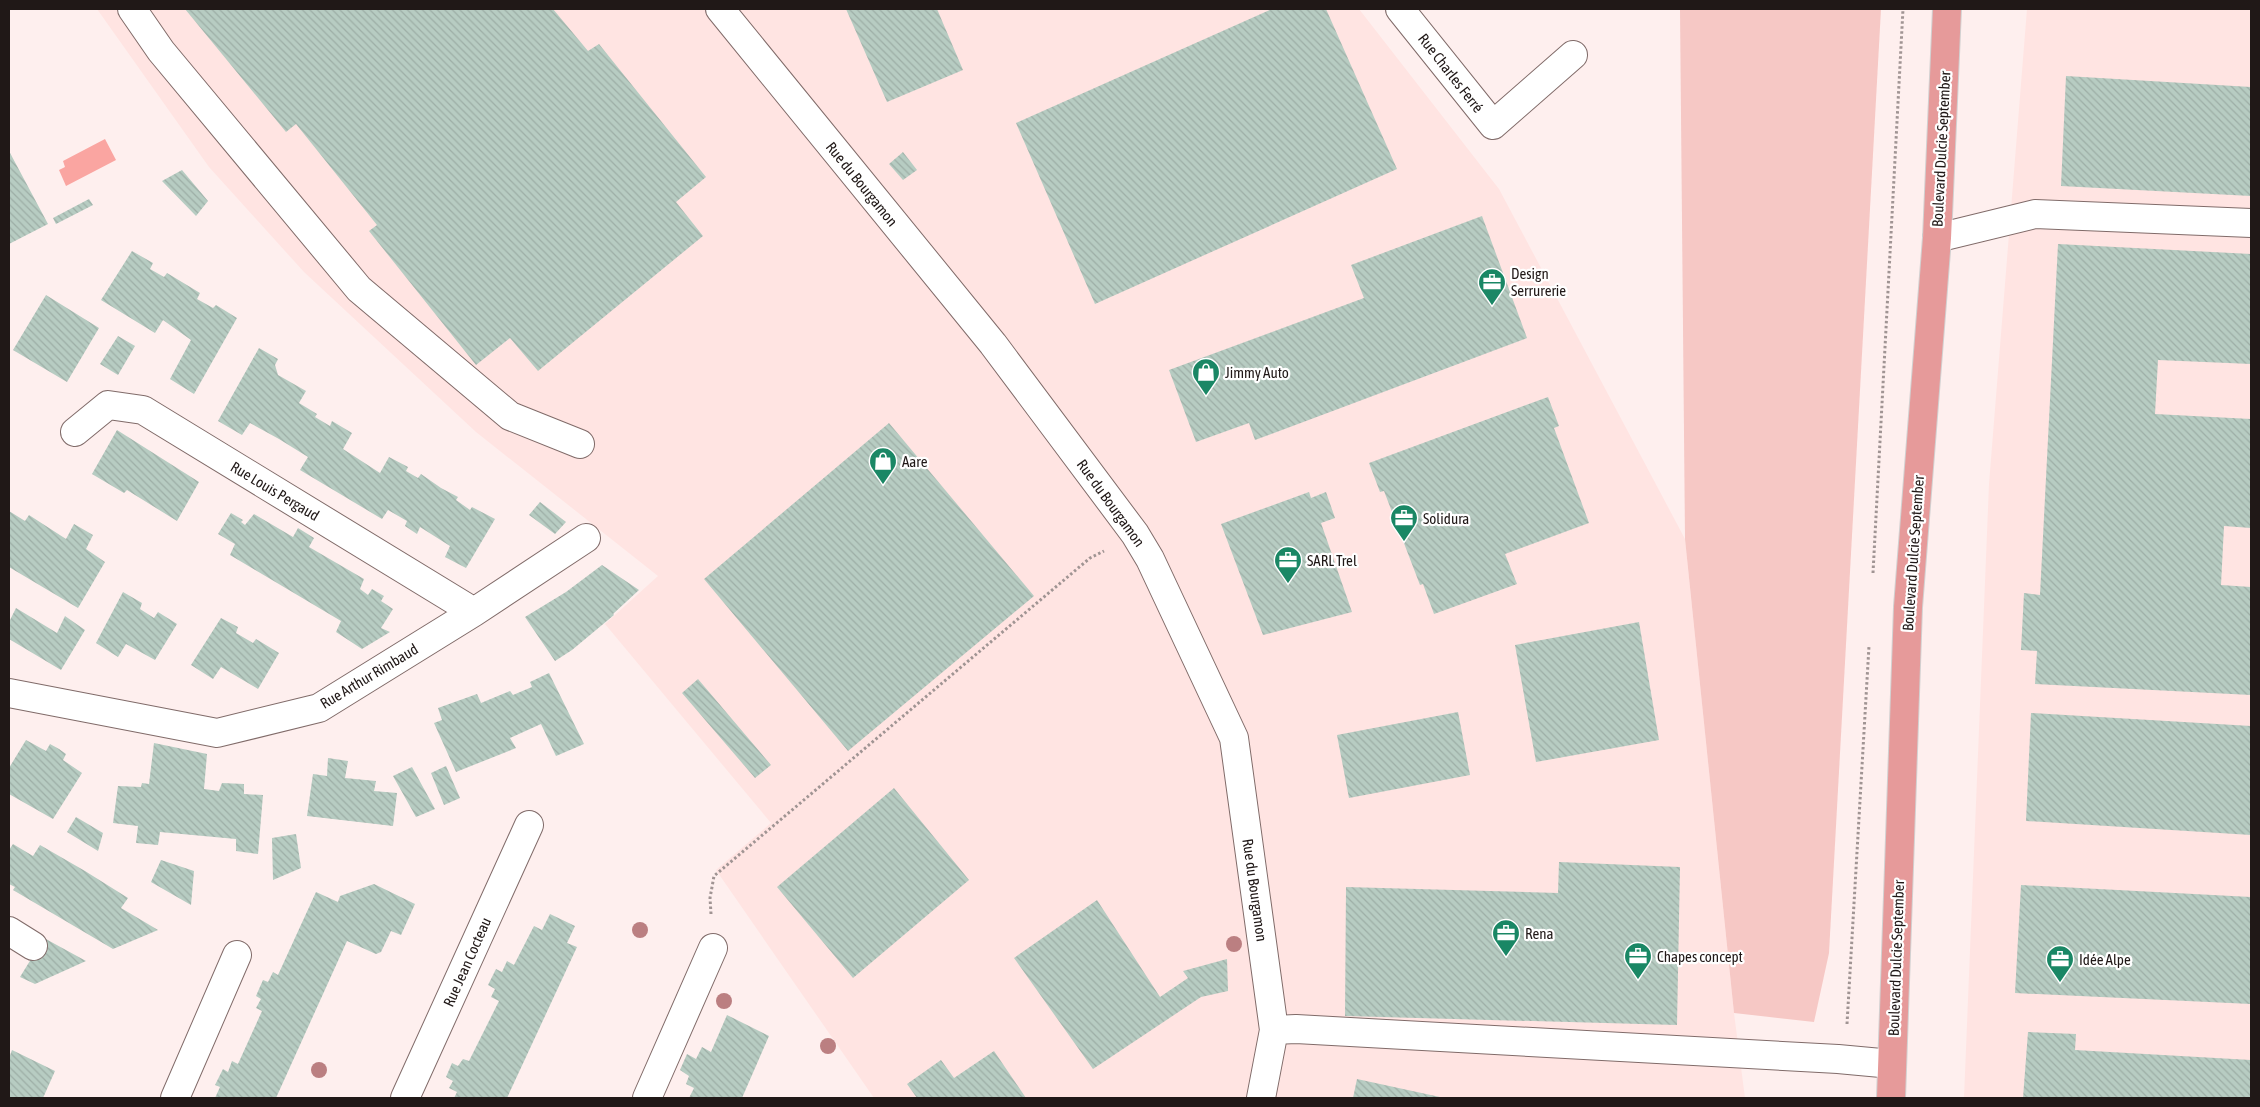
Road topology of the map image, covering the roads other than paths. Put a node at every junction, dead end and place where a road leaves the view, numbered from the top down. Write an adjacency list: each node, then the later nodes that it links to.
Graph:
1 (132, 9): 9 (street)
2 (720, 9): 18 (street, Rue du Bourgamon)
3 (1400, 9): 5 (street, Rue Charles Ferré)
4 (1947, 9): 7 (main road, Boulevard Dulcie September)
5 (1573, 56)
6 (2251, 223): 7 (street)
7 (1937, 238): 19 (main road, Boulevard Dulcie September)
8 (74, 432): 11 (street, Rue Louis Pergaud)
9 (580, 444)
10 (586, 538): 11 (street, Rue Arthur Rimbaud)
11 (474, 612): 12 (street, Rue Arthur Rimbaud)
12 (9, 693)
13 (529, 825): 21 (street, Rue Jean Cocteau)
14 (9, 932): 15 (street)
15 (33, 946)
16 (713, 948): 22 (street)
17 (237, 955): 20 (street)
18 (1274, 1030): 19 (street); 23 (street, Rue du Bourgamon)
19 (1892, 1064): 24 (main road, Boulevard Dulcie September)
20 (174, 1098)
21 (405, 1098)
22 (647, 1098)
23 (1261, 1098)
24 (1891, 1098)

